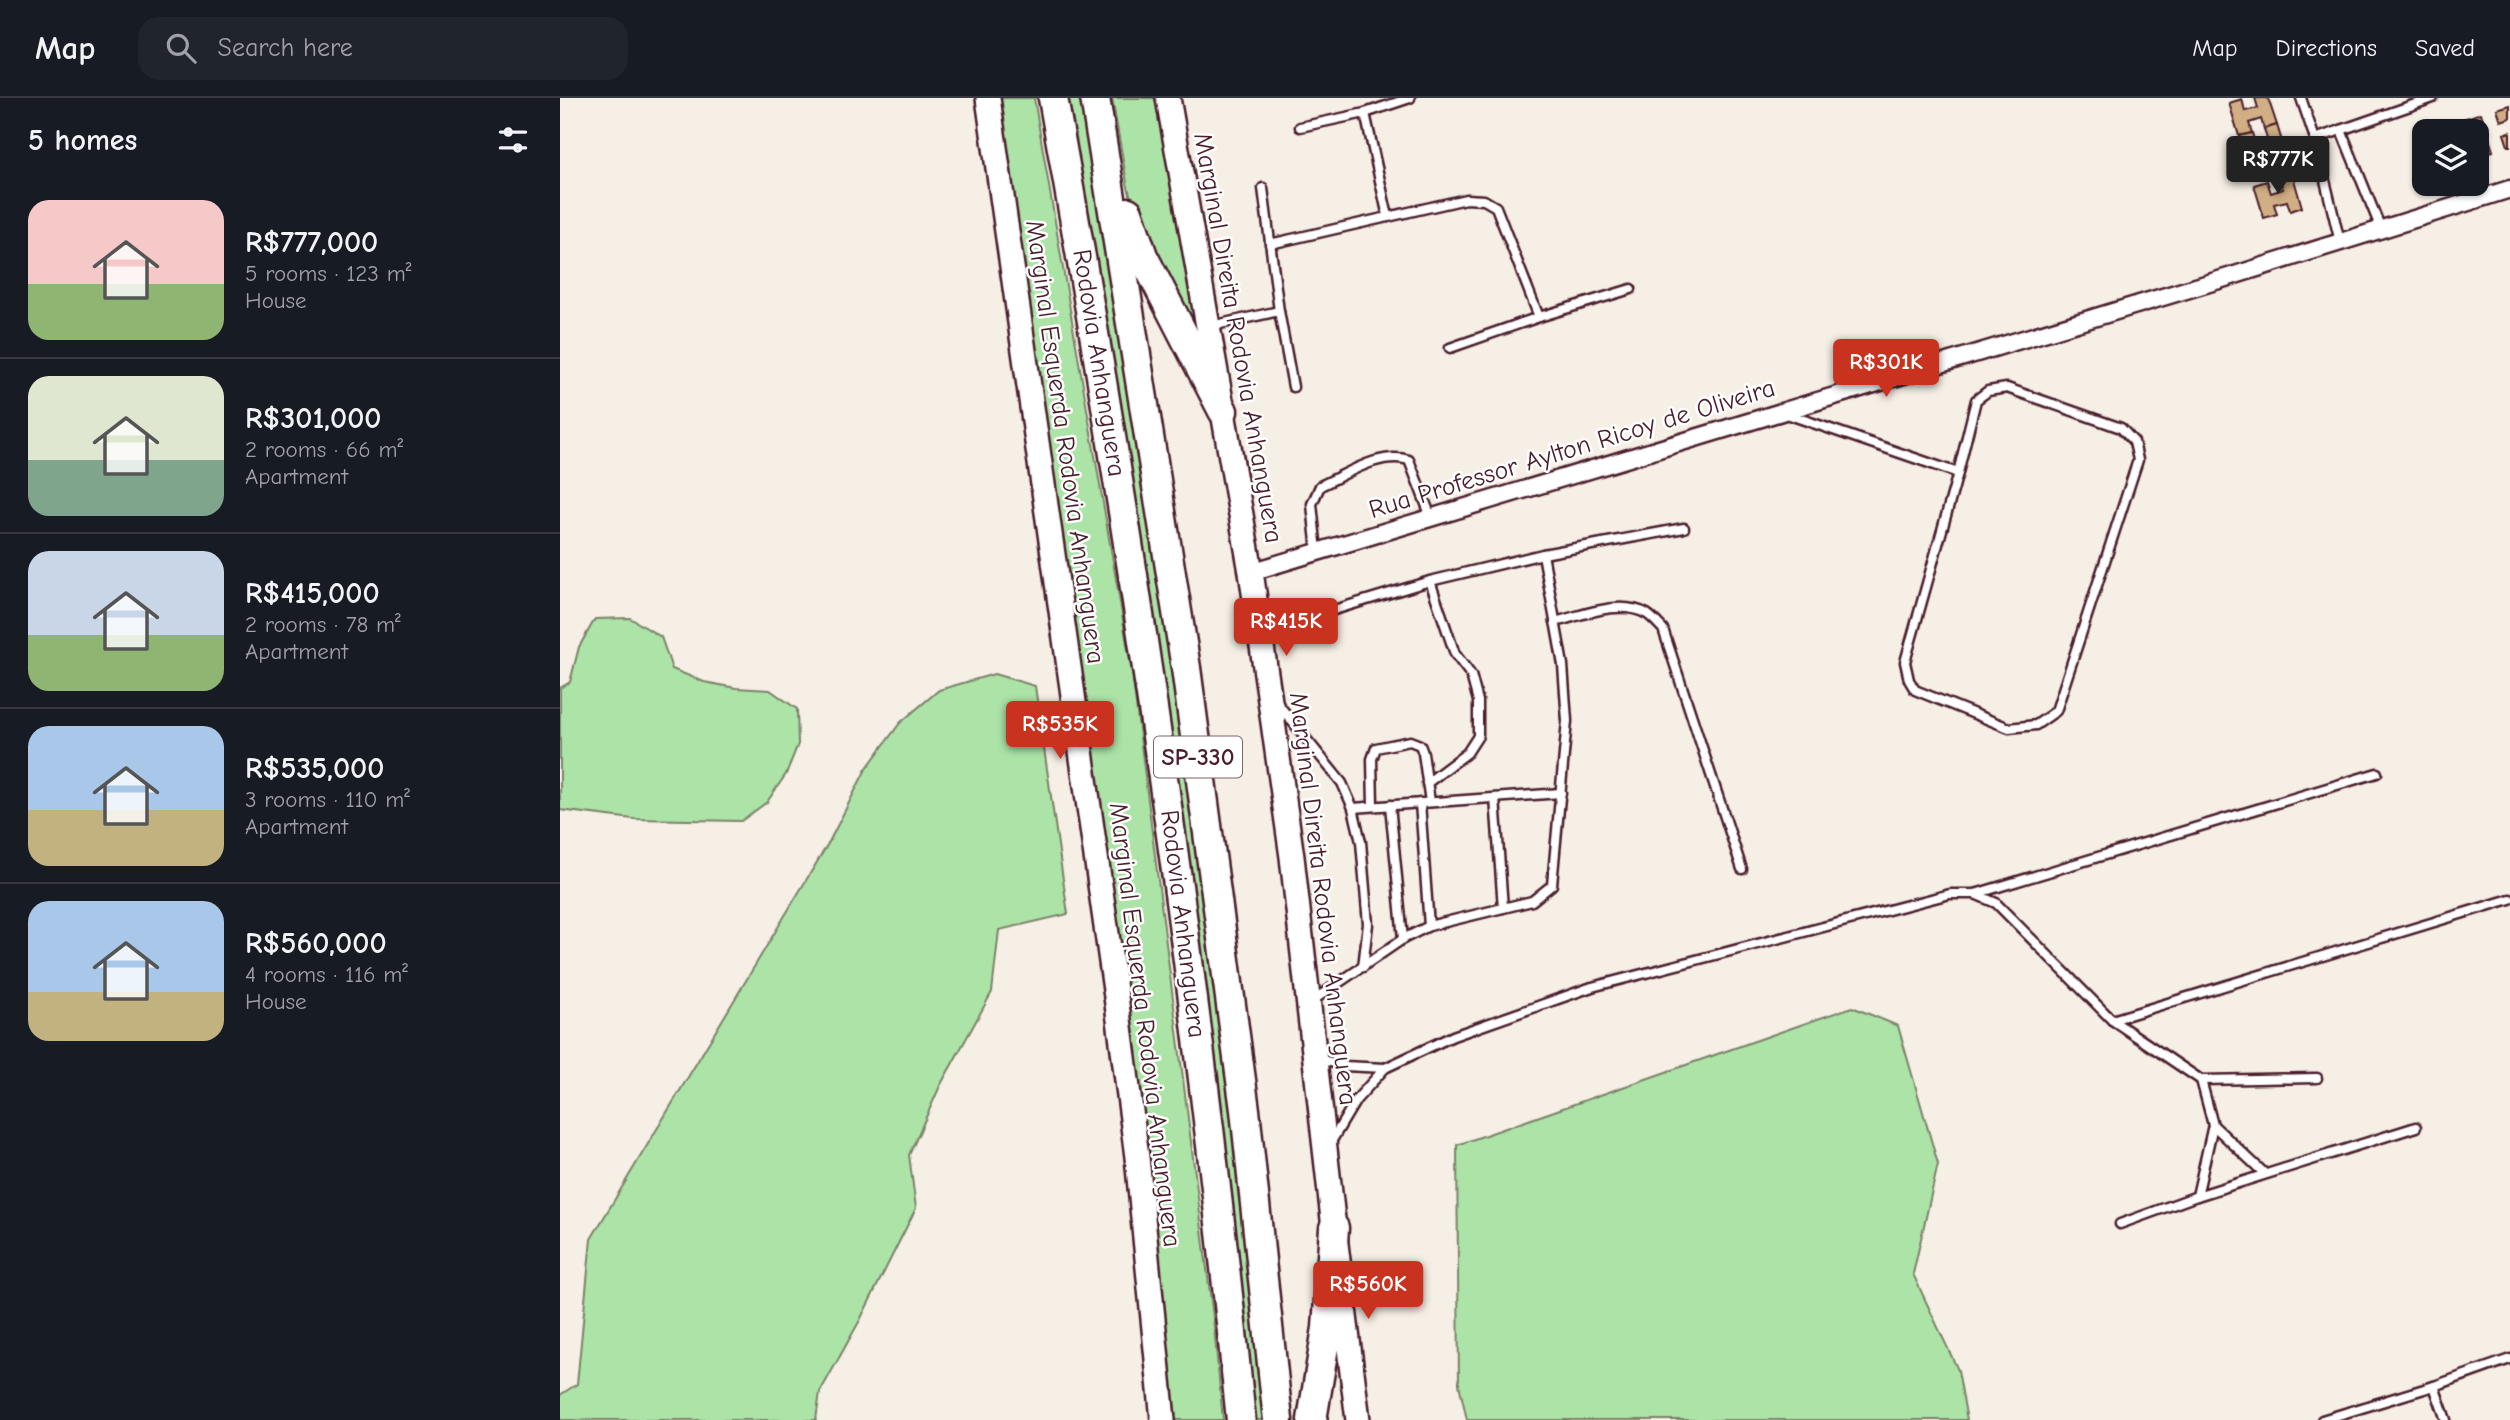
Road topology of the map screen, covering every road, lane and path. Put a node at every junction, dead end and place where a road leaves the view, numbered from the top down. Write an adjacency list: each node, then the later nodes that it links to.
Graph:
1 (988, 98): 67 (street, Marginal Esquerda Rodovia Anhanguera)
2 (1053, 98): 68 (highway, Rodovia Anhanguera / SP-330)
3 (1096, 98): 24 (highway); 69 (highway, Rodovia Anhanguera / SP-330)
4 (1168, 98): 21 (street, Marginal Direita Rodovia Anhanguera)
5 (1410, 98): 8 (lane)
6 (2301, 98): 11 (lane)
7 (2433, 98): 10 (lane)
8 (1365, 113): 9 (lane); 14 (lane)
9 (1300, 127)
10 (2341, 130): 11 (lane); 15 (lane)
11 (2315, 139): 16 (lane)
12 (1263, 188): 17 (lane)
13 (2510, 189): 15 (street, Rua Professor Aylton Ricoy de Oliveira)
14 (1388, 217): 17 (lane); 20 (lane)
15 (2381, 229): 16 (street, Rua Professor Aylton Ricoy de Oliveira)
16 (2340, 242): 25 (street, Rua Professor Aylton Ricoy de Oliveira)
17 (1270, 244): 19 (lane)
18 (1631, 289): 20 (lane)
19 (1279, 311): 21 (lane); 23 (lane)
20 (1539, 317): 22 (lane)
21 (1208, 326): 24 (street, Marginal Direita Rodovia Anhanguera)
22 (1450, 348)
23 (1293, 387)
24 (1223, 411): 31 (street, Marginal Direita Rodovia Anhanguera)
25 (1781, 412): 26 (lane); 27 (street, Rua Professor Aylton Ricoy de Oliveira)
26 (1958, 473): 26 (lane)
27 (1431, 517): 29 (street, Rua Professor Aylton Ricoy de Oliveira); 29 (lane)
28 (1684, 528): 30 (lane)
29 (1317, 552): 31 (street, Rua Professor Aylton Ricoy de Oliveira)
30 (1543, 554): 32 (lane); 33 (lane)
31 (1251, 572): 34 (street, Marginal Direita Rodovia Anhanguera)
32 (1430, 581): 34 (lane); 37 (lane)
33 (1555, 622): 38 (lane); 45 (lane)
34 (1260, 632): 35 (street, Marginal Direita Rodovia Anhanguera)
35 (1269, 694): 44 (lane); 52 (street, Marginal Direita Rodovia Anhanguera)
36 (2377, 773): 46 (lane)
37 (1427, 783): 40 (lane); 43 (lane)
38 (1561, 793): 39 (lane); 48 (lane)
39 (1495, 798): 40 (lane); 48 (lane)
40 (1430, 802): 41 (lane)
41 (1420, 803): 42 (lane); 49 (lane)
42 (1390, 805): 43 (lane); 50 (lane)
43 (1373, 806): 44 (lane)
44 (1353, 808): 51 (lane)
45 (1742, 869)
46 (1975, 894): 53 (lane); 55 (lane)
47 (2510, 899): 53 (lane)
48 (1503, 908): 49 (lane)
49 (1429, 926): 50 (lane)
50 (1403, 939): 51 (lane)
51 (1363, 967): 52 (lane)
52 (1309, 1003): 54 (street, Marginal Direita Rodovia Anhanguera)
53 (2112, 1020): 57 (lane)
54 (1316, 1058): 55 (lane); 60 (street, Marginal Direita Rodovia Anhanguera)
55 (1385, 1068): 60 (lane)
56 (2317, 1078): 57 (lane)
57 (2201, 1080): 58 (lane)
58 (2213, 1125): 61 (lane); 62 (lane)
59 (2416, 1127): 61 (lane)
60 (1326, 1150): 64 (street, Marginal Direita Rodovia Anhanguera)
61 (2265, 1174): 62 (lane)
62 (2197, 1196): 63 (lane)
63 (2120, 1224)
64 (1334, 1228): 70 (highway); 71 (street, Marginal Direita Rodovia Anhanguera)
65 (2510, 1359): 66 (lane)
66 (2434, 1386): 72 (lane); 73 (lane)
67 (1163, 1420)
68 (1241, 1420)
69 (1278, 1420)
70 (1312, 1420)
71 (1358, 1420)
72 (2322, 1420)
73 (2446, 1420)

